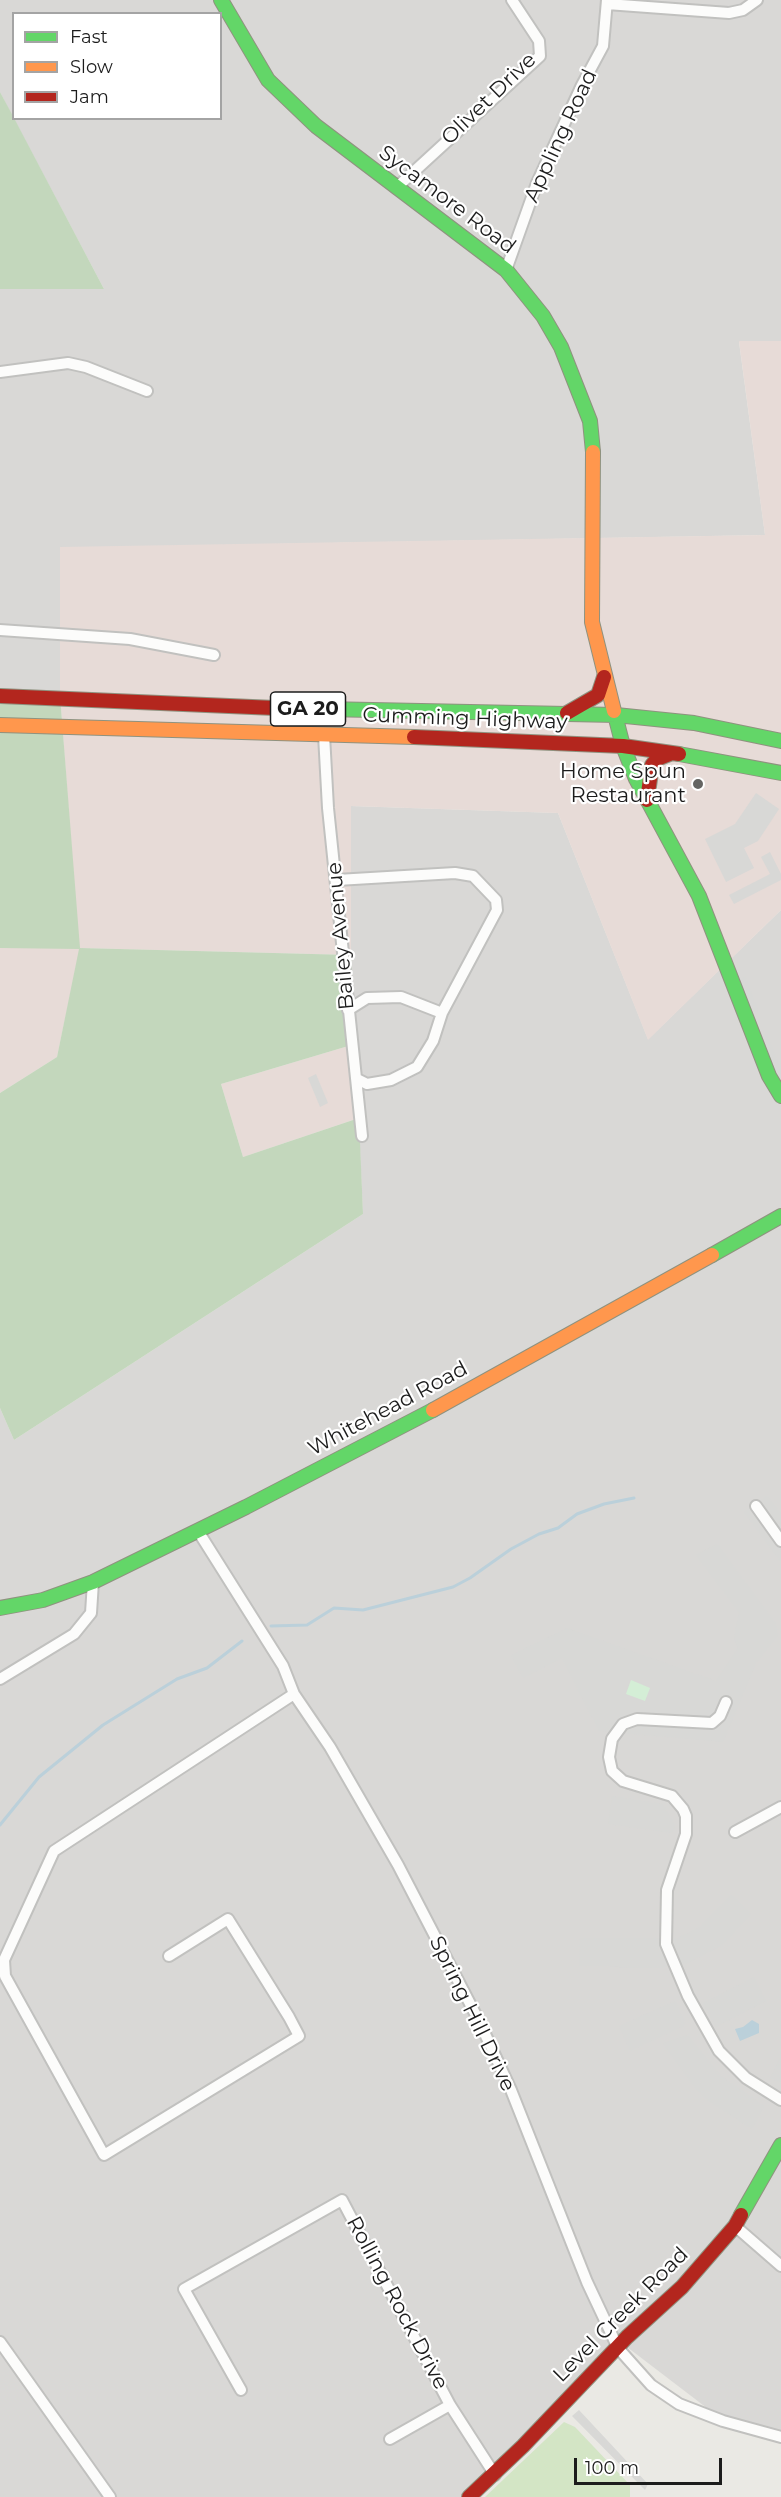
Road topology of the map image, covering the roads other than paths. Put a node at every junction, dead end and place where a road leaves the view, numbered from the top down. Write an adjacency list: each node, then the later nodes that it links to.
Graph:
1 (221, 0): 5 (main road, Sycamore Road)
2 (512, 0): 5 (street, Olivet Drive)
3 (757, 0): 4 (street)
4 (607, 2): 6 (street, Appling Road)
5 (396, 188): 6 (main road, Sycamore Road)
6 (506, 270): 11 (main road, Sycamore Road)
7 (0, 372): 8 (street)
8 (147, 391)
9 (0, 630): 10 (street)
10 (214, 655)
11 (604, 678): 13 (main road); 14 (main road, Sycamore Road)
12 (0, 696): 13 (main road, Cumming Highway / GA 20)
13 (563, 714): 14 (main road, Cumming Highway / GA 20)
14 (616, 715): 17 (main road, Cumming Highway / GA 20); 18 (main road, Sycamore Road)
15 (0, 725): 16 (main road, Cumming Highway / GA 20)
16 (324, 735): 18 (main road, Cumming Highway / GA 20); 22 (street, Bailey Avenue)
17 (781, 741)
18 (623, 746): 19 (main road, Cumming Highway / GA 20); 21 (main road, Sycamore Road)
19 (672, 753): 20 (main road, Cumming Highway / GA 20); 21 (main road)
20 (781, 773)
21 (647, 800): 26 (main road, Sycamore Road)
22 (337, 880): 23 (street, Bailey Avenue); 24 (street)
23 (348, 1010): 24 (street); 25 (street, Bailey Avenue)
24 (442, 1013): 25 (street)
25 (357, 1079): 27 (street, Bailey Avenue)
26 (781, 1095)
27 (362, 1136)
28 (781, 1215): 30 (main road, Whitehead Road)
29 (756, 1506): 31 (street)
30 (198, 1531): 32 (main road, Whitehead Road); 35 (street, Spring Hill Drive)
31 (781, 1541)
32 (93, 1582): 33 (main road, Whitehead Road); 34 (street)
33 (0, 1608)
34 (0, 1679)
35 (295, 1695): 39 (street); 45 (street, Spring Hill Drive)
36 (726, 1702): 40 (street)
37 (781, 1808): 38 (street)
38 (735, 1832)
39 (169, 1956)
40 (781, 2100)
41 (781, 2145): 42 (main road, Level Creek Road)
42 (735, 2226): 43 (street); 45 (main road, Level Creek Road)
43 (781, 2266)
44 (0, 2342): 51 (street)
45 (618, 2348): 48 (street, Spring Hill Drive); 50 (main road, Level Creek Road)
46 (241, 2390): 47 (street, Rolling Rock Drive)
47 (450, 2405): 49 (street); 50 (street, Rolling Rock Drive)
48 (781, 2438)
49 (390, 2439)
50 (495, 2475): 52 (main road, Level Creek Road)
51 (111, 2497)
52 (469, 2497)

